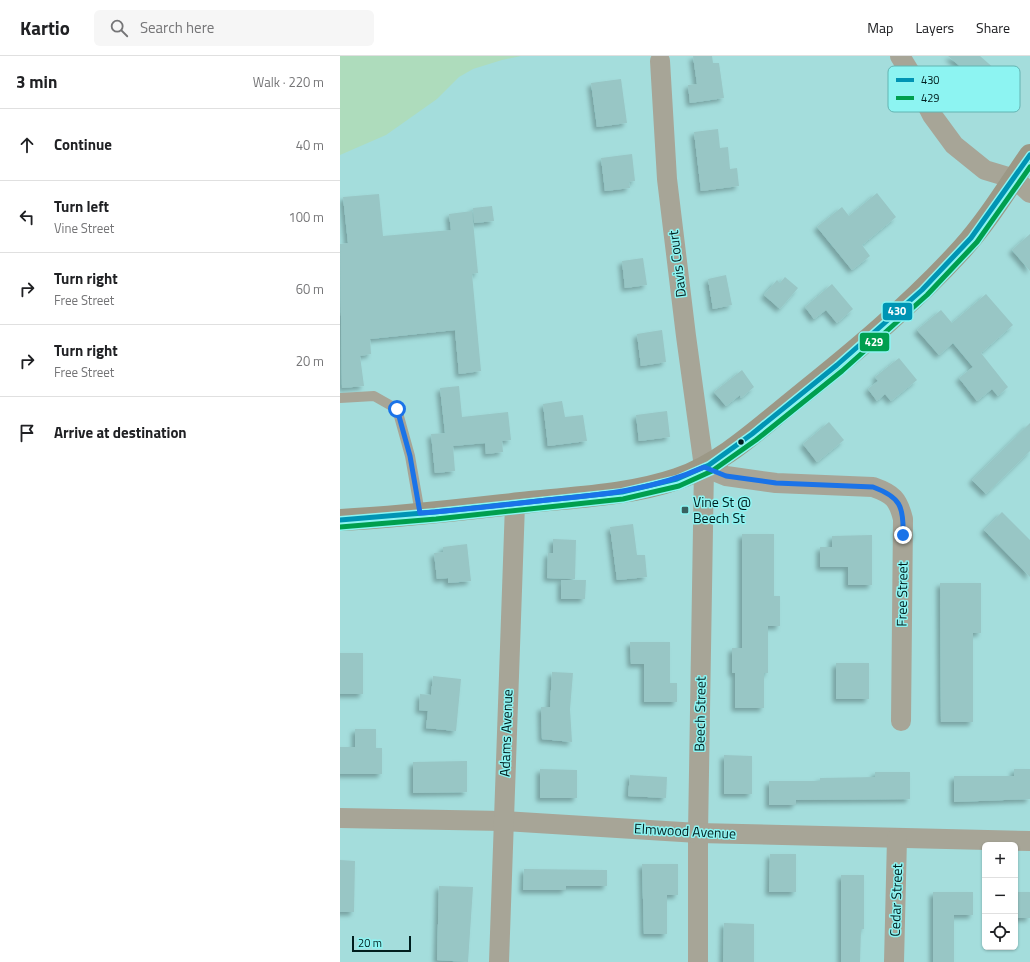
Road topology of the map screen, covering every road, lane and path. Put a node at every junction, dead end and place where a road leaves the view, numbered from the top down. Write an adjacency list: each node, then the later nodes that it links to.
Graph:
1 (900, 56): 3 (street)
2 (660, 61): 8 (street, Davis Court)
3 (907, 66)
4 (931, 112): 6 (street)
5 (1030, 155): 6 (street)
6 (1023, 186): 8 (street)
7 (340, 398): 10 (lane)
8 (704, 467): 9 (street); 12 (street, Free Street); 15 (street, Beech Street)
9 (515, 504): 10 (street); 14 (street, Adams Avenue)
10 (420, 513): 11 (street)
11 (340, 520)
12 (901, 721)
13 (340, 818): 14 (street, Elmwood Avenue)
14 (503, 821): 15 (street, Elmwood Avenue); 18 (street, Adams Avenue)
15 (698, 833): 16 (street, Elmwood Avenue); 19 (street, Beech Street)
16 (897, 838): 17 (street, Elmwood Avenue); 20 (street, Cedar Street)
17 (1030, 841)
18 (499, 962)
19 (698, 962)
20 (894, 962)

